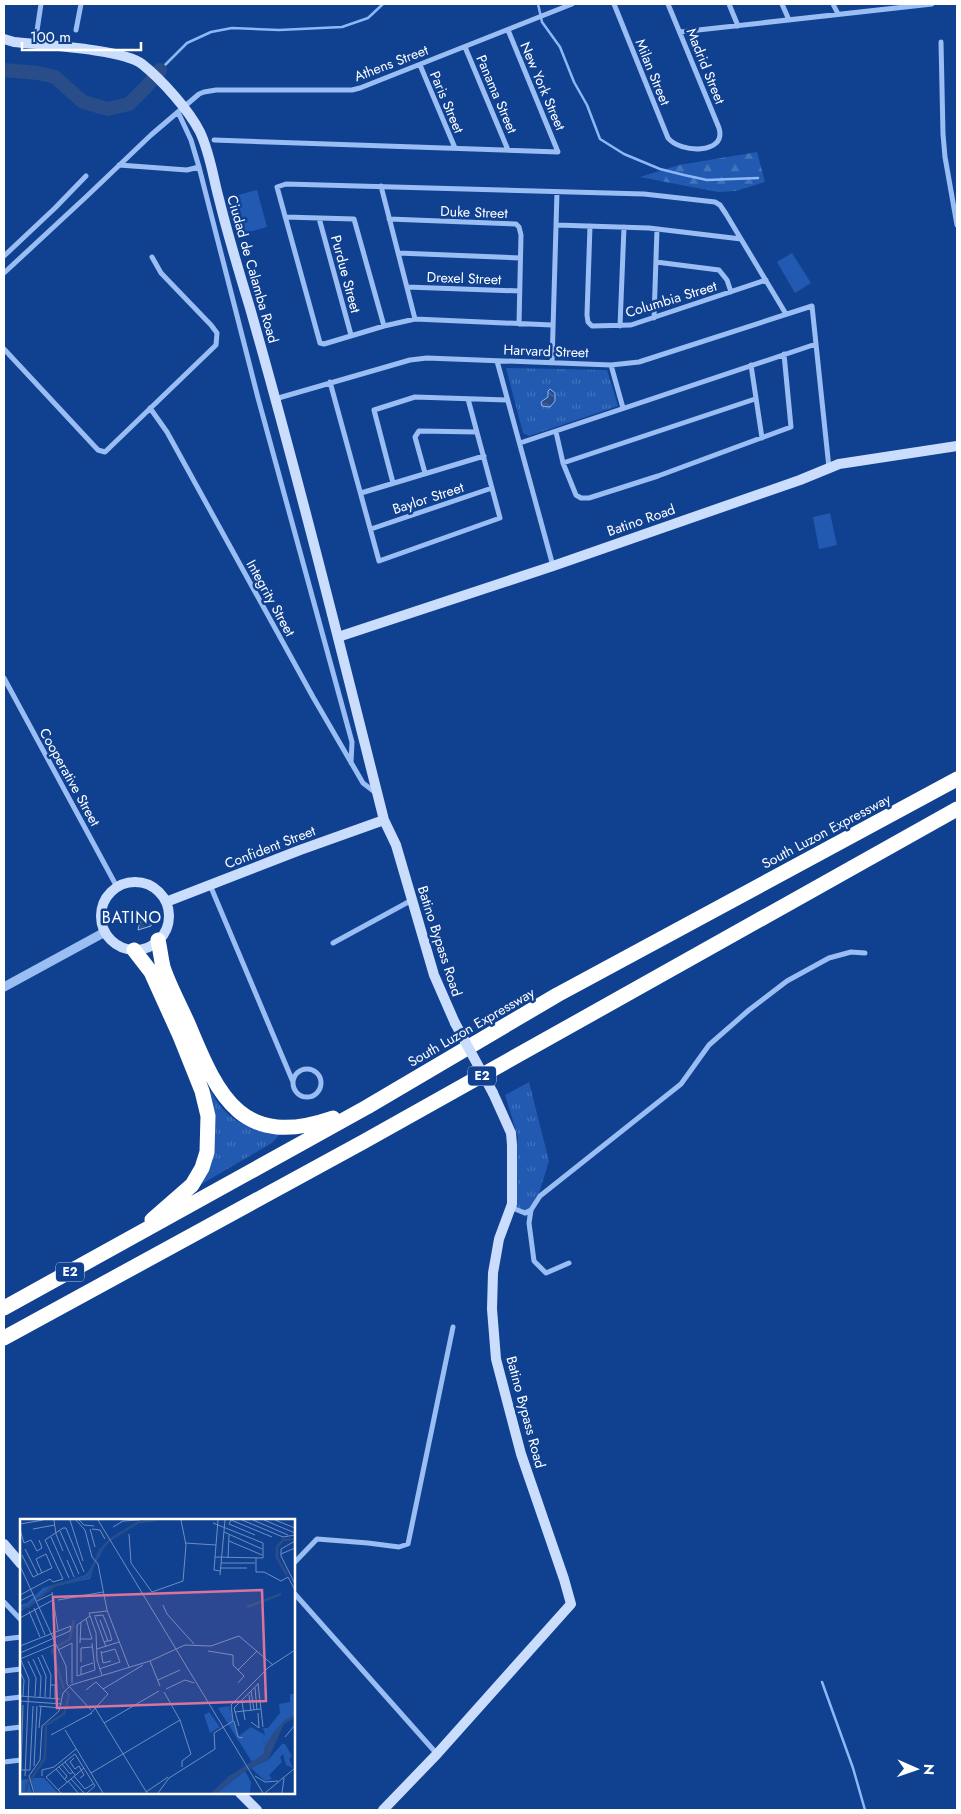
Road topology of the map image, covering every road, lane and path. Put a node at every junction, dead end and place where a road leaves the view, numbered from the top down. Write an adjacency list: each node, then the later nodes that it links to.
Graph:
1 (41, 4): 20 (street)
2 (81, 4): 15 (street)
3 (572, 4): 10 (street, Athens Street)
4 (614, 4): 24 (street, Milan Street)
5 (668, 4): 17 (street, Madrid Street)
6 (729, 4): 14 (street)
7 (782, 4): 13 (street)
8 (833, 4): 12 (street)
9 (932, 4): 11 (street)
10 (560, 6): 16 (street, Athens Street)
11 (888, 6): 12 (street)
12 (838, 14): 13 (street)
13 (789, 20): 14 (street)
14 (738, 26): 17 (street)
15 (76, 30)
16 (508, 30): 21 (street, Athens Street); 27 (street, New York Street)
17 (680, 32): 24 (street, Madrid Street)
18 (4, 39): 20 (main road, Ciudad de Calamba Road)
19 (941, 42): 37 (street)
20 (34, 44): 23 (main road, Ciudad de Calamba Road)
21 (465, 47): 22 (street, Athens Street); 27 (street, Panama Street)
22 (420, 65): 23 (street, Athens Street); 26 (street, Paris Street)
23 (181, 110): 28 (street, Athens Street); 29 (street); 68 (main road, Ciudad de Calamba Road)
24 (721, 137)
25 (214, 140): 26 (street)
26 (454, 148): 27 (street)
27 (508, 150)
28 (119, 165): 29 (street); 47 (street, Athens Street)
29 (199, 167): 90 (street)
30 (86, 176): 43 (street)
31 (381, 186): 32 (street); 33 (street); 35 (street)
32 (557, 192): 36 (street); 41 (street)
33 (285, 217): 34 (street); 59 (street)
34 (320, 218): 57 (street); 59 (street, Purdue Street)
35 (390, 219): 42 (street); 45 (street, Duke Street)
36 (556, 225): 38 (street); 56 (street)
37 (957, 225)
38 (590, 226): 39 (street); 58 (street, Columbia Street)
39 (624, 227): 40 (street); 58 (street)
40 (657, 229): 41 (street); 46 (street)
41 (741, 239): 48 (street)
42 (398, 253): 45 (street); 49 (street)
43 (4, 256)
44 (152, 257): 72 (street)
45 (520, 258): 50 (street, Duke Street)
46 (656, 262): 51 (street); 53 (street)
47 (4, 273)
48 (766, 280): 51 (street, Columbia Street); 52 (street)
49 (407, 287): 50 (street, Drexel Street); 54 (street)
50 (520, 291): 55 (street, Duke Street)
51 (731, 292): 53 (street, Columbia Street)
52 (786, 314): 60 (street, Harvard Street); 65 (street, Harvard Street)
53 (654, 318): 58 (street, Columbia Street)
54 (415, 319): 55 (street); 57 (street)
55 (519, 324): 56 (street)
56 (552, 325): 64 (street)
57 (384, 326): 59 (street)
58 (620, 326)
59 (351, 336)
60 (816, 344): 62 (street); 81 (street)
61 (4, 349): 72 (street)
62 (784, 354): 66 (street); 76 (street)
63 (498, 361): 64 (street, Harvard Street); 67 (street, Harvard Street); 70 (street)
64 (552, 362): 65 (street, Harvard Street)
65 (611, 365): 73 (street)
66 (750, 365): 71 (street); 73 (street)
67 (330, 382): 68 (street, Harvard Street); 85 (street)
68 (276, 399): 88 (main road, Ciudad de Calamba Road)
69 (468, 399): 70 (street); 74 (street); 83 (street)
70 (507, 400): 77 (street)
71 (755, 400): 76 (street); 80 (street)
72 (150, 408): 90 (street, Integrity Street)
73 (623, 408): 75 (street)
74 (477, 432): 79 (street); 82 (street)
75 (556, 432): 77 (street); 80 (street)
76 (762, 438): 80 (street)
77 (520, 443): 87 (street)
78 (957, 446): 81 (main road, Batino Road)
79 (484, 456): 82 (street); 84 (street)
80 (563, 464)
81 (829, 468): 87 (main road, Batino Road)
82 (425, 473): 83 (street)
83 (392, 483): 85 (street)
84 (492, 488): 86 (street, Baylor Street); 86 (street)
85 (361, 493): 86 (street)
86 (370, 529)
87 (553, 566): 88 (main road, Batino Road)
88 (338, 636): 92 (main road, Ciudad de Calamba Road)
89 (4, 678): 96 (street, Cooperative Street)
90 (351, 763): 92 (street, Integrity Street)
91 (957, 779): 106 (highway, South Luzon Expressway / E2)
92 (378, 795): 94 (main road, Batino Bypass Road)
93 (957, 809): 113 (highway, E2)
94 (384, 820): 95 (main road, Confident Street); 97 (main road, Batino Bypass Road)
95 (210, 884): 98 (main road, Confident Street); 105 (street)
96 (117, 887): 98 (main road); 99 (main road)
97 (412, 900): 101 (street); 107 (main road, Batino Bypass Road, bridge)
98 (166, 902): 100 (main road)
99 (105, 932): 102 (main road); 104 (street)
100 (158, 940): 102 (main road); 106 (highway)
101 (333, 943)
102 (134, 950): 109 (highway)
103 (865, 953): 108 (street)
104 (4, 987)
105 (293, 1082): 105 (street)
106 (368, 1107): 109 (highway, South Luzon Expressway / E2)
107 (512, 1204): 108 (street); 128 (main road, Batino Bypass Road)
108 (531, 1210): 110 (street)
109 (137, 1235): 111 (highway, South Luzon Expressway / E2)
110 (569, 1263)
111 (4, 1308)
112 (453, 1327): 115 (street)
113 (4, 1338)
114 (4, 1544): 116 (main road)
115 (295, 1562)
116 (20, 1563)
117 (295, 1595): 128 (street)
118 (5, 1605): 119 (street)
119 (20, 1619)
120 (20, 1638): 121 (street)
121 (4, 1639)
122 (20, 1669): 123 (street)
123 (4, 1671)
124 (20, 1697): 125 (street)
125 (4, 1699)
126 (20, 1727): 127 (street)
127 (4, 1729)
128 (437, 1754): 133 (main road, Batino Bypass Road)
129 (20, 1760): 130 (street)
130 (4, 1762)
131 (241, 1794): 132 (main road)
132 (257, 1810)
133 (383, 1810)

